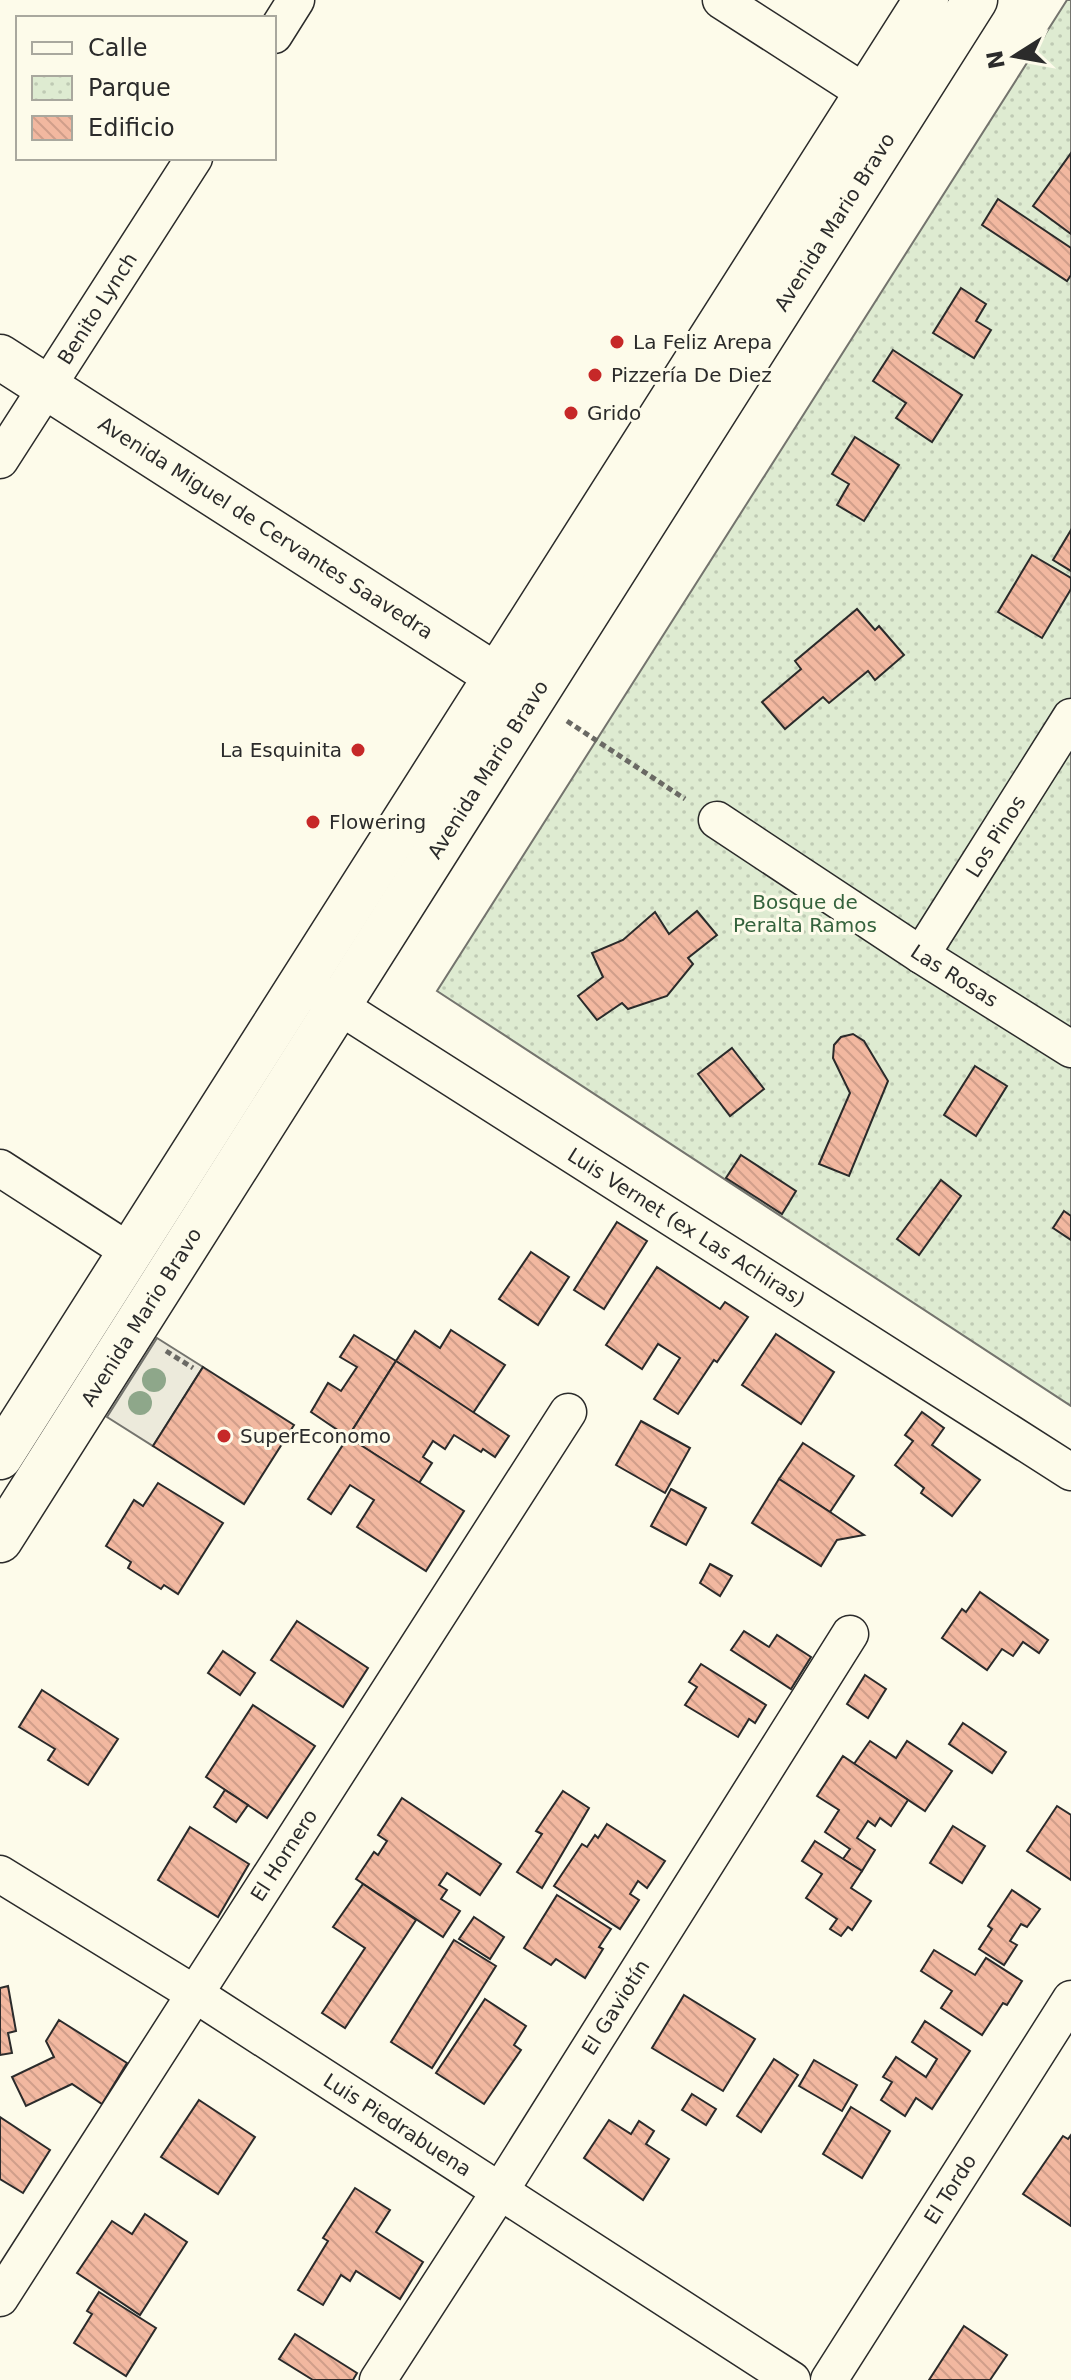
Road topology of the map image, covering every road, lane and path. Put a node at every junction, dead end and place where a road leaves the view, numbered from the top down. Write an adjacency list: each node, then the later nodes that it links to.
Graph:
1 (296, 0): 5 (street)
2 (721, 0): 6 (street)
3 (926, 0): 6 (main road, Avenida Mario Bravo)
4 (975, 0): 11 (main road, Avenida Mario Bravo)
5 (276, 32)
6 (867, 94): 11 (main road, Avenida Mario Bravo)
7 (193, 160): 9 (street, Benito Lynch)
8 (0, 357): 9 (main road, Avenida Miguel de Cervantes Saavedra)
9 (46, 387): 10 (street, Benito Lynch); 11 (main road, Avenida Miguel de Cervantes Saavedra)
10 (0, 460)
11 (514, 687): 13 (path); 15 (main road, Avenida Mario Bravo); 16 (main road, Avenida Mario Bravo)
12 (1071, 717): 14 (street, Los Pinos)
13 (717, 820): 14 (street, Las Rosas)
14 (921, 955): 17 (street, Las Rosas)
15 (302, 982): 16 (street, Luis Vernet (ex Las Achiras)); 19 (main road, Avenida Mario Bravo)
16 (338, 1005): 22 (street, Luis Vernet (ex Las Achiras)); 23 (main road, Avenida Mario Bravo)
17 (1071, 1049)
18 (0, 1168): 19 (street)
19 (130, 1252): 21 (main road, Avenida Mario Bravo)
20 (568, 1412): 26 (street, El Hornero)
21 (0, 1457)
22 (1071, 1472)
23 (0, 1540)
24 (850, 1634): 28 (street, El Gaviotín)
25 (0, 1874): 26 (street, Luis Piedrabuena)
26 (195, 1994): 28 (street, Luis Piedrabuena); 29 (street, El Hornero)
27 (1071, 1999): 32 (street, El Tordo)
28 (500, 2191): 30 (street, El Gaviotín); 31 (street, Luis Piedrabuena)
29 (0, 2298)
30 (378, 2380)
31 (792, 2380)
32 (829, 2380)

